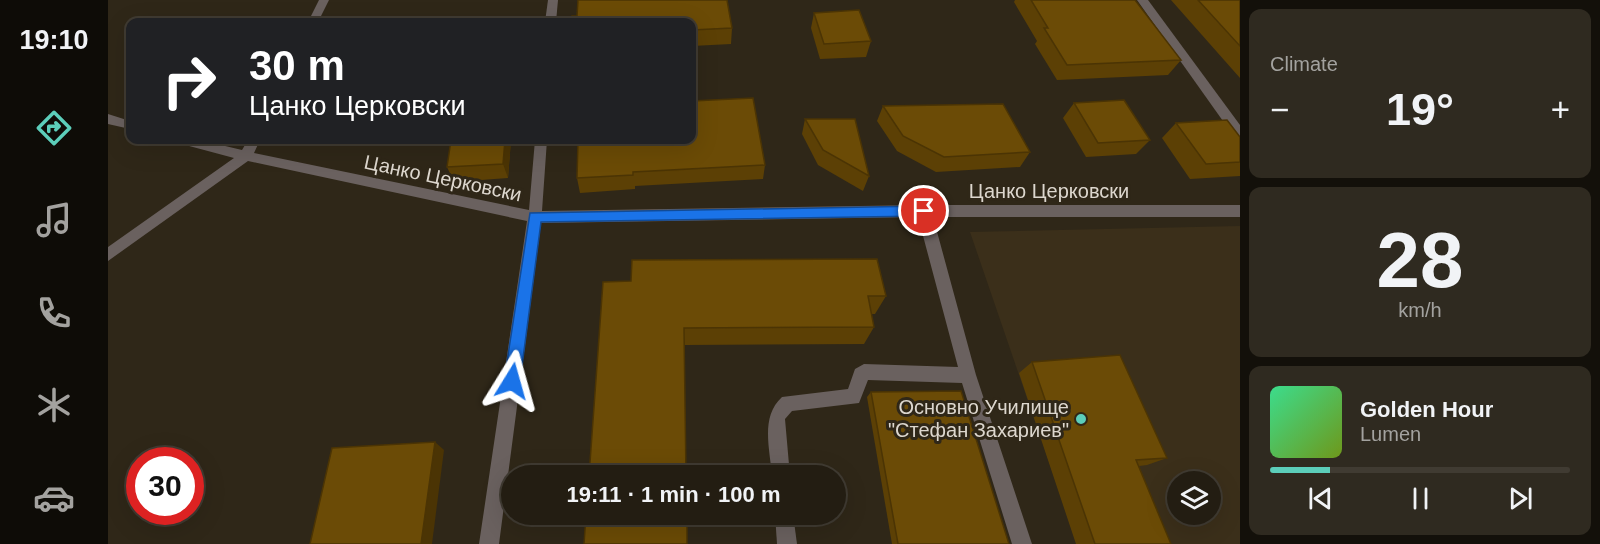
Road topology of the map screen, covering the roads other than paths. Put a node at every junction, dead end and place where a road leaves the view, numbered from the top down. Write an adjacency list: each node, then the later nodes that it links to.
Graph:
1 (324, 0): 4 (street)
2 (553, 0): 5 (street)
3 (1142, 0): 8 (street)
4 (315, 18)
5 (551, 18)
6 (108, 119): 7 (street)
7 (126, 125)
8 (1240, 135)
9 (199, 144): 12 (street, Цанко Церковски)
10 (252, 144): 12 (street)
11 (541, 144): 15 (street)
12 (246, 156): 15 (street, Цанко Церковски); 16 (street)
13 (924, 211): 14 (street, Цанко Церковски); 15 (street, Цанко Церковски); 17 (street)
14 (1240, 212)
15 (535, 217): 20 (street)
16 (108, 255)
17 (968, 375): 18 (street); 22 (street)
18 (780, 465)
19 (785, 525): 21 (street)
20 (489, 544)
21 (787, 544)
22 (1022, 544)

